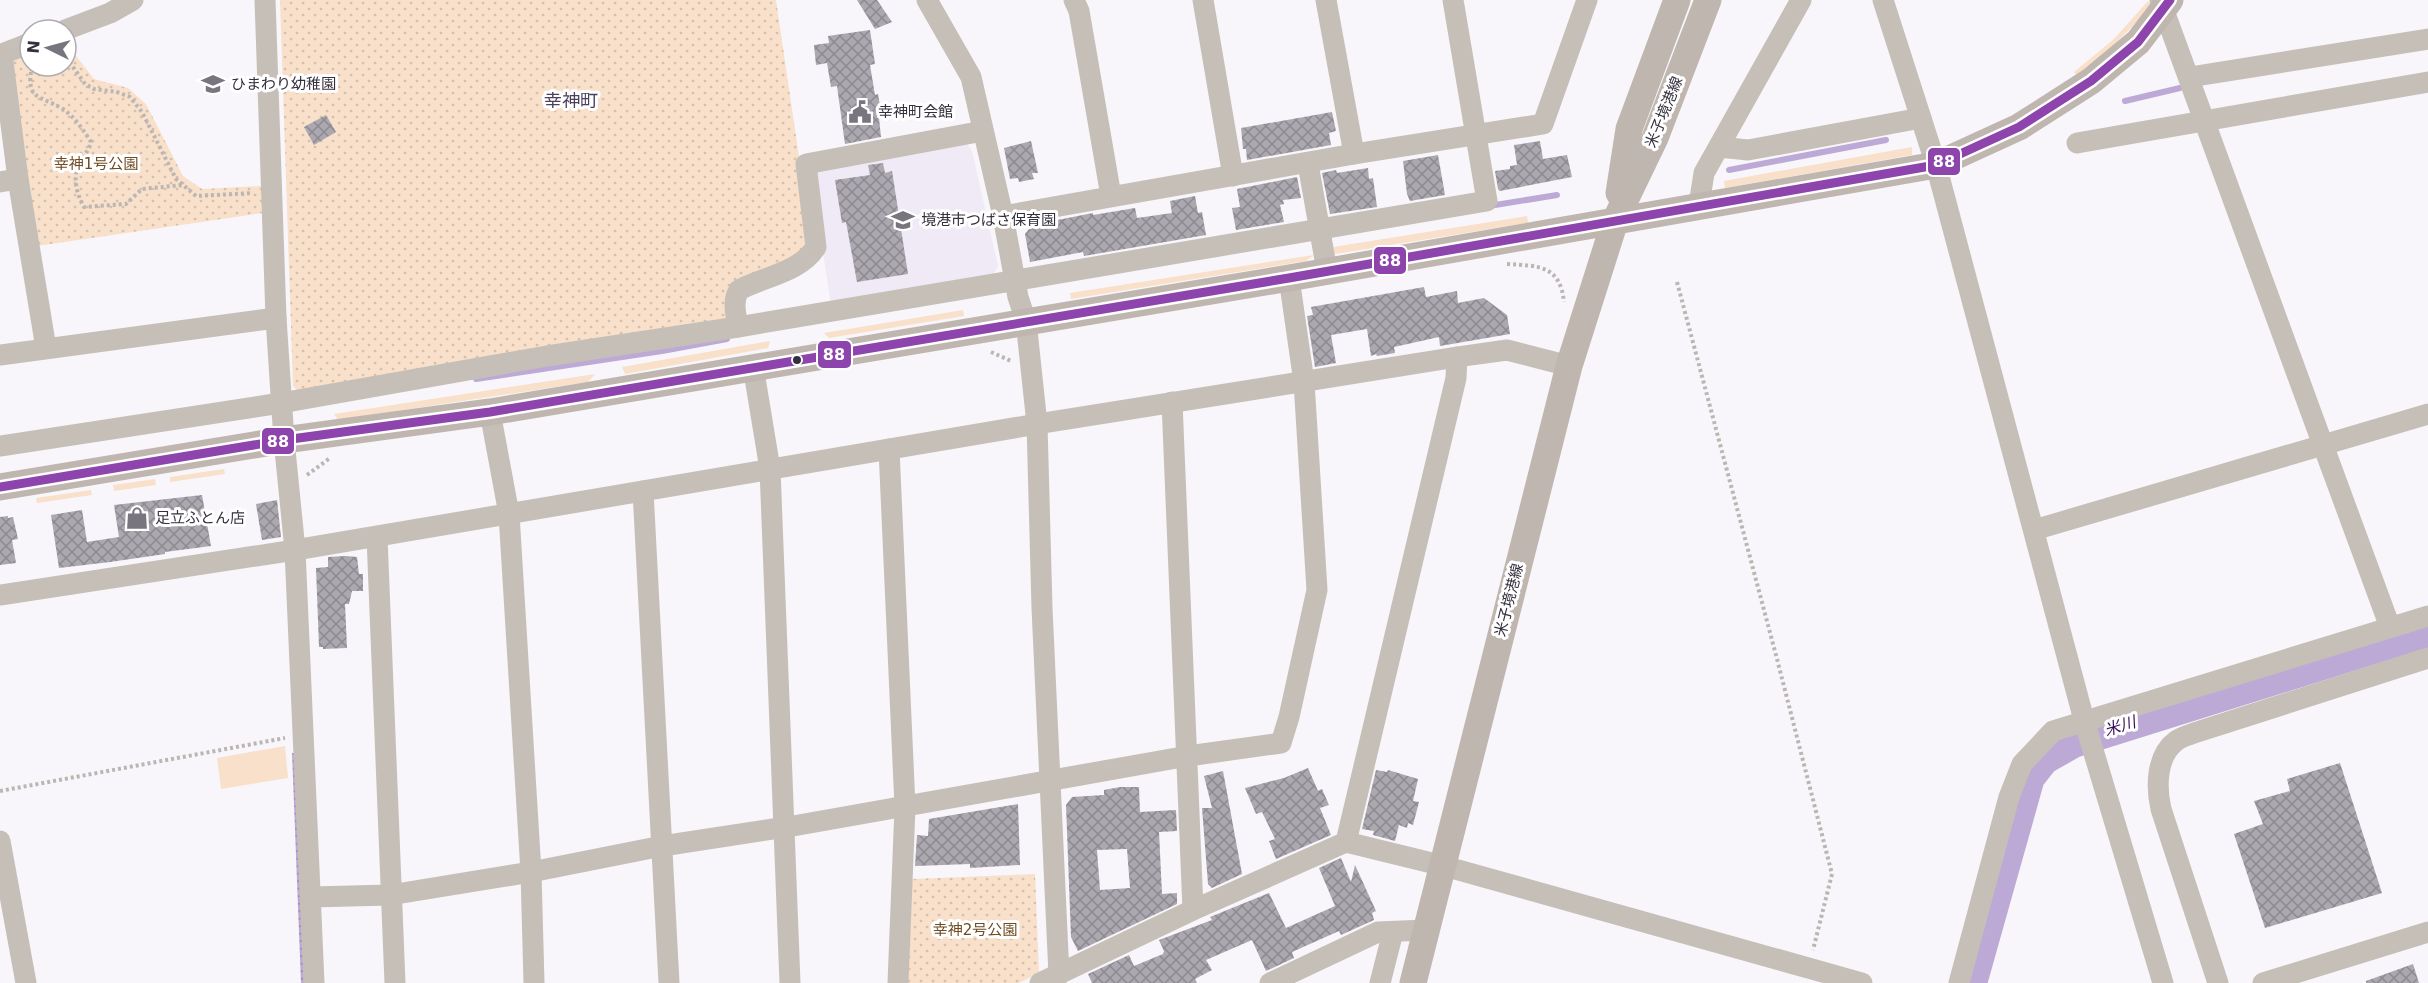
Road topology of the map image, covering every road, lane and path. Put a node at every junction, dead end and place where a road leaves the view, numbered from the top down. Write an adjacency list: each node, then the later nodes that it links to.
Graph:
1 (133, 0): 14 (street)
2 (265, 0): 34 (street)
3 (927, 0): 24 (street)
4 (1074, 0): 35 (street)
5 (1203, 0): 31 (street)
6 (1326, 0): 28 (street)
7 (1452, 0): 25 (street)
8 (1587, 0): 25 (street)
9 (1677, 0): 38 (main road, 米子境港線)
10 (1708, 0): 38 (main road, 米子境港線)
11 (1801, 0): 27 (street)
12 (1883, 0): 22 (street)
13 (2165, 3): 19 (street); 30 (main road)
14 (78, 25)
15 (2428, 39): 19 (street)
16 (18, 48): 17 (street)
17 (1, 55): 32 (street)
18 (78, 74): 33 (path)
19 (2190, 77): 23 (street)
20 (29, 78): 33 (path)
21 (2428, 82): 23 (street)
22 (1921, 118): 27 (street); 30 (street)
23 (2204, 121): 26 (street); 61 (street)
24 (983, 131): 37 (street); 48 (street)
25 (1475, 134): 28 (street); 39 (street)
26 (2077, 143)
27 (1719, 147): 36 (street)
28 (1354, 154): 29 (street)
29 (1308, 164): 31 (street); 39 (street)
30 (1936, 165): 36 (main road); 68 (street)
31 (1233, 176): 35 (street)
32 (9, 180): 49 (street)
33 (183, 185): 34 (path)
34 (272, 192): 46 (street)
35 (1111, 196): 37 (street)
36 (1699, 205): 38 (main road)
37 (1003, 216): 43 (street)
38 (1615, 221): 41 (main road); 53 (main road, 米子境港線)
39 (1319, 230): 41 (street); 43 (street)
40 (1505, 264): 45 (path)
41 (1327, 271): 42 (main road)
42 (1289, 278): 47 (main road); 54 (street)
43 (1015, 279): 47 (street); 48 (street)
44 (1677, 282): 93 (path)
45 (1563, 312)
46 (276, 318): 49 (street); 56 (street)
47 (1026, 321): 52 (main road); 59 (street)
48 (738, 327): 56 (street)
49 (46, 348): 50 (street)
50 (0, 355)
51 (1457, 357): 53 (street); 54 (street); 83 (street)
52 (753, 366): 57 (main road); 64 (street)
53 (1569, 366): 85 (main road, 米子境港線)
54 (1304, 382): 55 (street); 77 (street)
55 (1172, 402): 59 (street); 77 (street)
56 (281, 403): 60 (street); 62 (street)
57 (490, 411): 60 (main road); 67 (street)
58 (2428, 414): 61 (street)
59 (1037, 424): 63 (street); 78 (street)
60 (284, 440): 65 (main road); 70 (street)
61 (2323, 445): 68 (street); 73 (street)
62 (0, 446)
63 (889, 449): 64 (street); 80 (street)
64 (770, 469): 66 (street); 81 (street)
65 (0, 487)
66 (643, 491): 67 (street); 84 (street)
67 (509, 514): 69 (street); 86 (street)
68 (2034, 530): 75 (street)
69 (377, 537): 70 (street); 87 (street)
70 (295, 550): 71 (street); 76 (street)
71 (0, 596)
72 (2428, 616): 73 (street)
73 (2390, 627): 75 (street)
74 (2428, 658): 108 (street)
75 (2084, 720): 106 (street); 107 (street)
76 (303, 734): 79 (path); 88 (street)
77 (1188, 756): 78 (street); 89 (street)
78 (1052, 782): 80 (street); 94 (street)
79 (0, 791)
80 (905, 807): 81 (street); 101 (street)
81 (784, 827): 84 (street); 100 (street)
82 (0, 841): 95 (street)
83 (1346, 842): 85 (street); 89 (street)
84 (662, 846): 86 (street); 99 (street)
85 (1444, 866): 90 (main road, 米子境港線); 93 (street)
86 (531, 872): 87 (street); 98 (street)
87 (390, 895): 88 (street); 97 (street)
88 (311, 897): 96 (street)
89 (1193, 910): 94 (street)
90 (1426, 930): 91 (street); 104 (main road, 米子境港線)
91 (1393, 932): 102 (street); 103 (street)
92 (2428, 932): 109 (street)
93 (1808, 969): 105 (street)
94 (1049, 979)
95 (26, 983)
96 (314, 983)
97 (395, 983)
98 (534, 983)
99 (669, 983)
100 (789, 983)
101 (898, 983)
102 (1270, 983)
103 (1380, 983)
104 (1413, 983)
105 (1862, 983)
106 (1959, 983)
107 (2163, 983)
108 (2218, 983)
109 (2263, 983)

